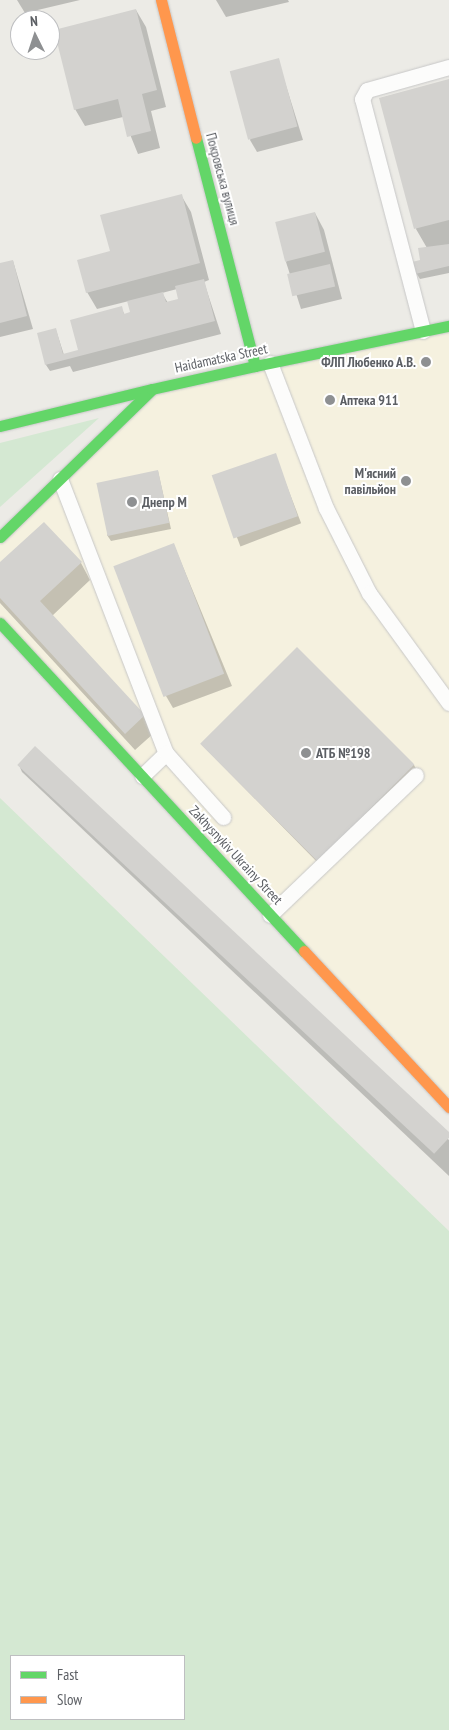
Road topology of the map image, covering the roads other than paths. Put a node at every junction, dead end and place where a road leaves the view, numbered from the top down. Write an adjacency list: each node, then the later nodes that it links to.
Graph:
1 (161, 0): 5 (street, Покровська вулиця)
2 (449, 67): 4 (lane)
3 (449, 326): 4 (street, Haidamatska Street)
4 (423, 331): 5 (street, Haidamatska Street)
5 (262, 364): 6 (street, Haidamatska Street); 11 (lane)
6 (152, 389): 7 (street, Haidamatska Street); 8 (street)
7 (0, 426)
8 (60, 479): 9 (street); 12 (lane)
9 (0, 538)
10 (0, 623): 14 (street, Zakhysnykiv Ukrainy Street)
11 (449, 703)
12 (166, 753): 14 (lane); 15 (lane)
13 (416, 775): 16 (lane)
14 (142, 776): 16 (street, Zakhysnykiv Ukrainy Street)
15 (223, 817)
16 (270, 915): 17 (street, Zakhysnykiv Ukrainy Street)
17 (449, 1107)

